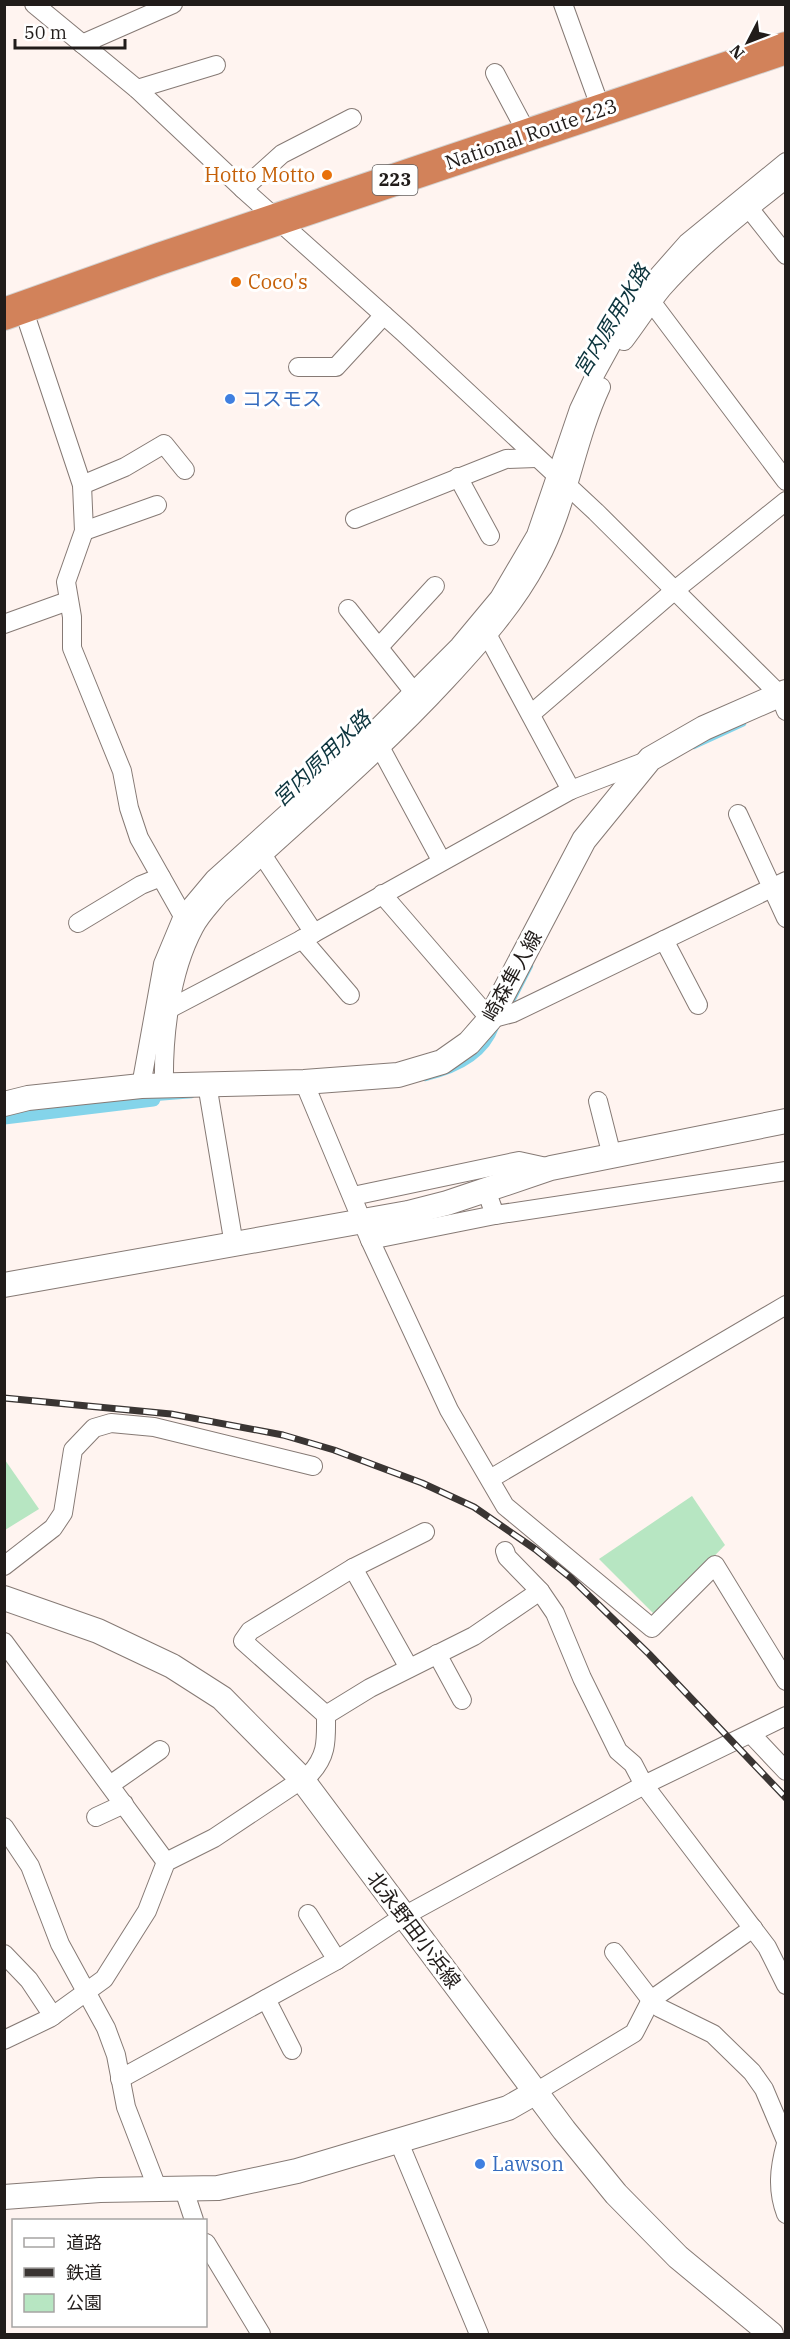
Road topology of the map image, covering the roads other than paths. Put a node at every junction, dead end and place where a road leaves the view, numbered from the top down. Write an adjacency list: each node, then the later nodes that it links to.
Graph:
1 (34, 4): 4 (street)
2 (173, 4): 4 (street)
3 (563, 4): 9 (street)
4 (82, 44): 8 (street)
5 (786, 48): 9 (highway, National Route 223 / 223)
6 (216, 65): 8 (street)
7 (495, 73): 11 (street)
8 (137, 89): 14 (street)
9 (601, 110): 11 (highway, National Route 223 / 223)
10 (352, 118): 14 (street)
11 (528, 135): 16 (highway, National Route 223 / 223)
12 (786, 162): 26 (street)
13 (786, 179): 15 (street)
14 (243, 189): 16 (street)
15 (748, 207): 17 (street); 18 (street)
16 (279, 219): 19 (highway, National Route 223 / 223); 20 (street)
17 (786, 255)
18 (653, 304): 25 (street); 26 (street)
19 (14, 311): 27 (street)
20 (384, 315): 21 (street); 22 (street)
21 (298, 367)
22 (536, 458): 24 (street); 26 (street)
23 (185, 470): 27 (street)
24 (458, 477): 30 (street); 32 (street)
25 (786, 481)
26 (562, 482): 34 (street); 38 (street); 40 (street)
27 (82, 485): 31 (street)
28 (786, 501): 34 (street)
29 (157, 505): 31 (street)
30 (355, 519)
31 (84, 531): 35 (street)
32 (490, 536)
33 (435, 586): 39 (street)
34 (675, 590): 41 (street); 42 (street)
35 (68, 602): 37 (street); 49 (street)
36 (348, 609): 39 (street)
37 (4, 624)
38 (488, 636): 42 (street); 43 (street)
39 (379, 647): 40 (street)
40 (413, 691): 52 (street)
41 (784, 699): 44 (main road, 崎森隼人線)
42 (531, 714): 45 (street)
43 (380, 747): 47 (street); 48 (street)
44 (650, 759): 45 (street); 60 (main road, 崎森隼人線)
45 (571, 790): 48 (street)
46 (738, 814): 50 (street)
47 (263, 856): 55 (street); 59 (street)
48 (441, 861): 51 (street)
49 (161, 877): 52 (street); 54 (street)
50 (779, 885): 53 (street); 56 (street)
51 (382, 894): 55 (street); 60 (street)
52 (183, 916): 63 (street)
53 (786, 918)
54 (78, 923)
55 (308, 936): 57 (street); 59 (street)
56 (664, 940): 58 (street); 60 (street)
57 (350, 995)
58 (698, 1005)
59 (169, 1009): 63 (street)
60 (490, 1019): 61 (main road, 崎森隼人線)
61 (304, 1082): 62 (main road, 崎森隼人線); 71 (street)
62 (207, 1084): 63 (main road, 崎森隼人線); 74 (street)
63 (153, 1086): 65 (main road, 崎森隼人線)
64 (598, 1101): 67 (street)
65 (4, 1104)
66 (786, 1121): 67 (main road)
67 (612, 1156): 68 (main road)
68 (550, 1168): 70 (main road); 71 (street)
69 (786, 1171): 72 (street)
70 (486, 1190): 72 (street); 73 (main road)
71 (353, 1196): 73 (street)
72 (495, 1215): 73 (street)
73 (367, 1230): 74 (main road); 78 (street)
74 (234, 1245): 75 (main road)
75 (4, 1285)
76 (786, 1305): 78 (street)
77 (313, 1466): 81 (street)
78 (490, 1479): 88 (street)
79 (425, 1532): 82 (street)
80 (505, 1551): 83 (street)
81 (4, 1566)
82 (353, 1568): 87 (street); 90 (street)
83 (540, 1591): 86 (street); 97 (street)
84 (4, 1598): 95 (main road, 北永野田小浜線)
85 (4, 1642): 96 (street)
86 (437, 1654): 87 (street); 89 (street)
87 (409, 1668): 90 (street)
88 (786, 1681)
89 (462, 1700)
90 (326, 1715): 95 (street)
91 (786, 1716): 92 (street)
92 (751, 1734): 94 (street); 97 (street)
93 (160, 1750): 96 (street)
94 (786, 1771)
95 (301, 1778): 101 (street); 103 (main road, 北永野田小浜線)
96 (110, 1785): 98 (street)
97 (644, 1785): 103 (street); 104 (street)
98 (124, 1804): 99 (street); 101 (street)
99 (96, 1817)
100 (4, 1827): 109 (street)
101 (166, 1862): 109 (street)
102 (308, 1914): 107 (street)
103 (404, 1916): 107 (street); 116 (main road, 北永野田小浜線)
104 (753, 1928): 108 (street); 111 (street)
105 (614, 1952): 111 (street)
106 (4, 1954): 112 (street)
107 (337, 1960): 110 (street)
108 (786, 1985)
109 (87, 1992): 112 (street); 115 (street)
110 (266, 1999): 114 (street); 115 (street)
111 (651, 2000): 116 (street); 118 (street)
112 (53, 2016): 113 (street)
113 (4, 2040)
114 (292, 2050)
115 (120, 2079): 119 (street)
116 (536, 2092): 117 (main road); 127 (main road, 北永野田小浜線)
117 (398, 2140): 120 (main road); 126 (street)
118 (786, 2143): 122 (street)
119 (158, 2190): 120 (main road); 121 (main road)
120 (184, 2190): 123 (street)
121 (4, 2197)
122 (786, 2214)
123 (194, 2219)
124 (207, 2245): 125 (street)
125 (261, 2334)
126 (479, 2334)
127 (771, 2334)

